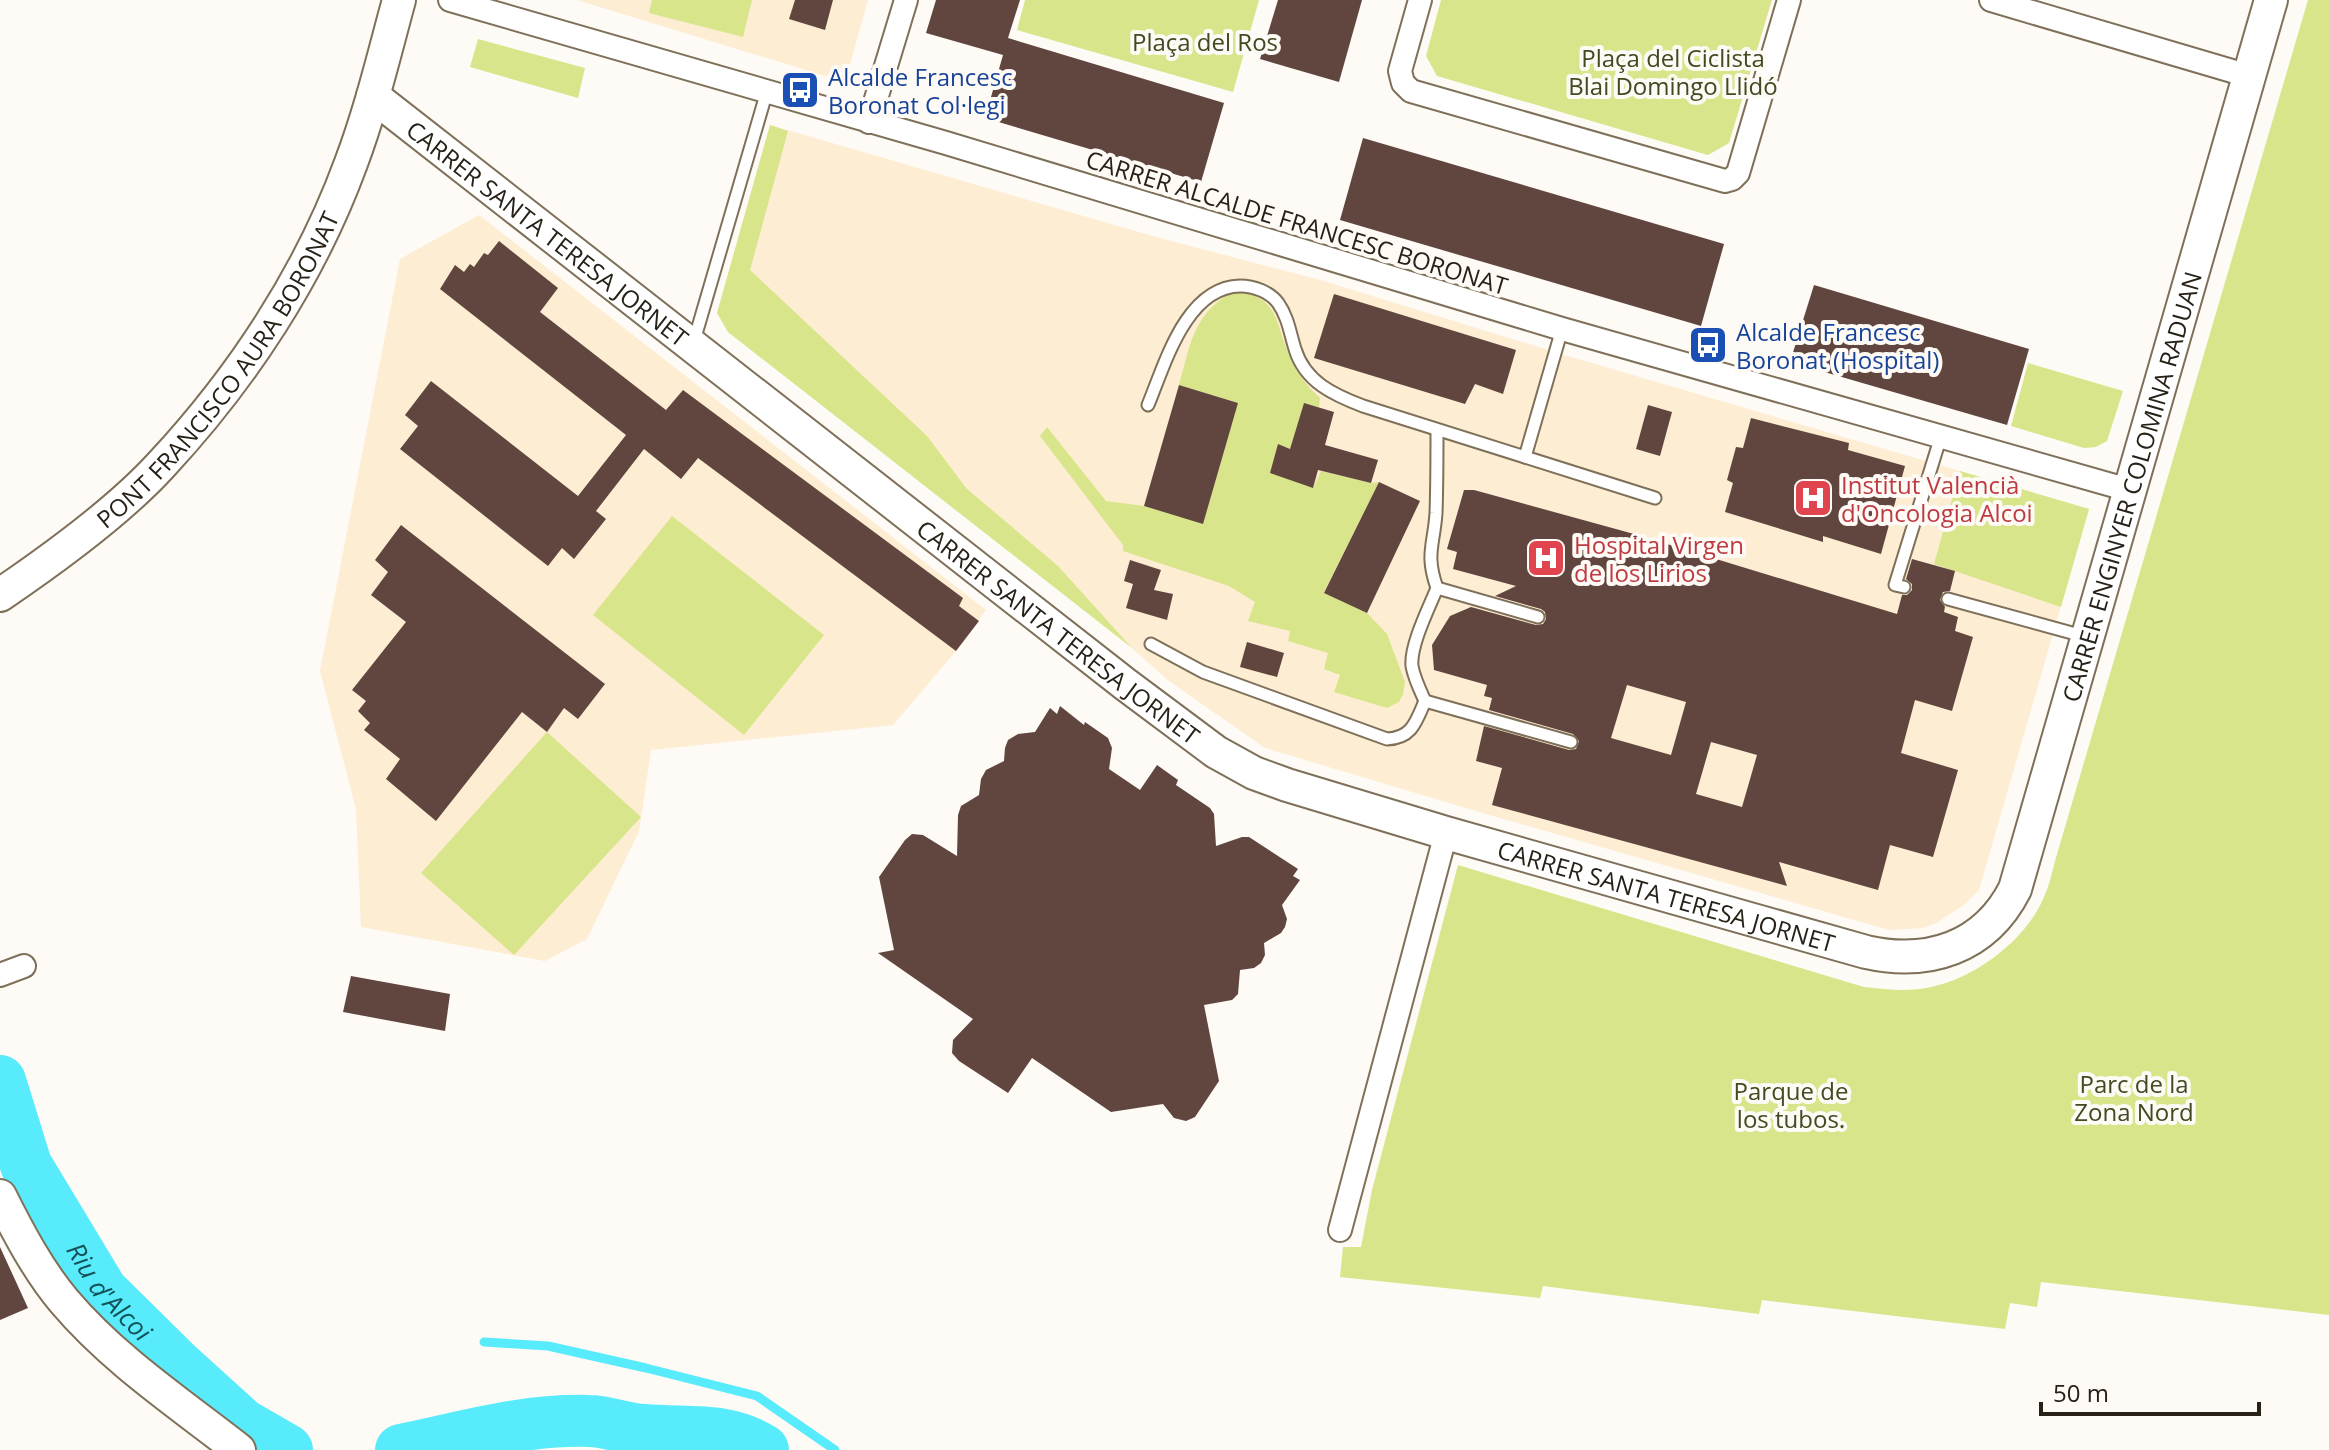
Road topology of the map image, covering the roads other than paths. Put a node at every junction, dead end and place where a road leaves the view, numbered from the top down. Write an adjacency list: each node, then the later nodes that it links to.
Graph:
1 (399, 0): 10 (street)
2 (450, 0): 9 (street, CARRER ALCALDE FRANCESC BORONAT)
3 (906, 0): 11 (street)
4 (1420, 0): 5 (street)
5 (1789, 0)
6 (1991, 0): 8 (street)
7 (2271, 0): 8 (street, CARRER ENGINYER COLOMINA RADUAN)
8 (2249, 76): 18 (street, CARRER ENGINYER COLOMINA RADUAN)
9 (767, 91): 11 (street, CARRER ALCALDE FRANCESC BORONAT); 13 (lane)
10 (373, 96): 13 (street, CARRER SANTA TERESA JORNET); 22 (street, PONT FRANCISCO AURA BORONAT)
11 (869, 122): 12 (street, CARRER ALCALDE FRANCESC BORONAT)
12 (1562, 329): 16 (street, CARRER ALCALDE FRANCESC BORONAT); 17 (lane)
13 (692, 345): 29 (street, CARRER SANTA TERESA JORNET)
14 (1148, 405): 15 (lane)
15 (1437, 430): 17 (lane); 21 (lane)
16 (1941, 436): 18 (street, CARRER ALCALDE FRANCESC BORONAT); 20 (lane)
17 (1525, 457): 19 (lane)
18 (2129, 490): 25 (street, CARRER ENGINYER COLOMINA RADUAN)
19 (1655, 498)
20 (1904, 587)
21 (1437, 588): 24 (lane); 27 (lane)
22 (0, 595)
23 (1948, 599): 25 (lane)
24 (1538, 617)
25 (2088, 637): 30 (street, CARRER ENGINYER COLOMINA RADUAN)
26 (1151, 644): 27 (lane)
27 (1425, 701): 28 (lane)
28 (1571, 742)
29 (1446, 833): 30 (street, CARRER SANTA TERESA JORNET); 34 (street)
30 (1955, 947)
31 (24, 966): 32 (street)
32 (0, 975)
33 (0, 1196): 35 (street)
34 (1340, 1230)
35 (239, 1450)

